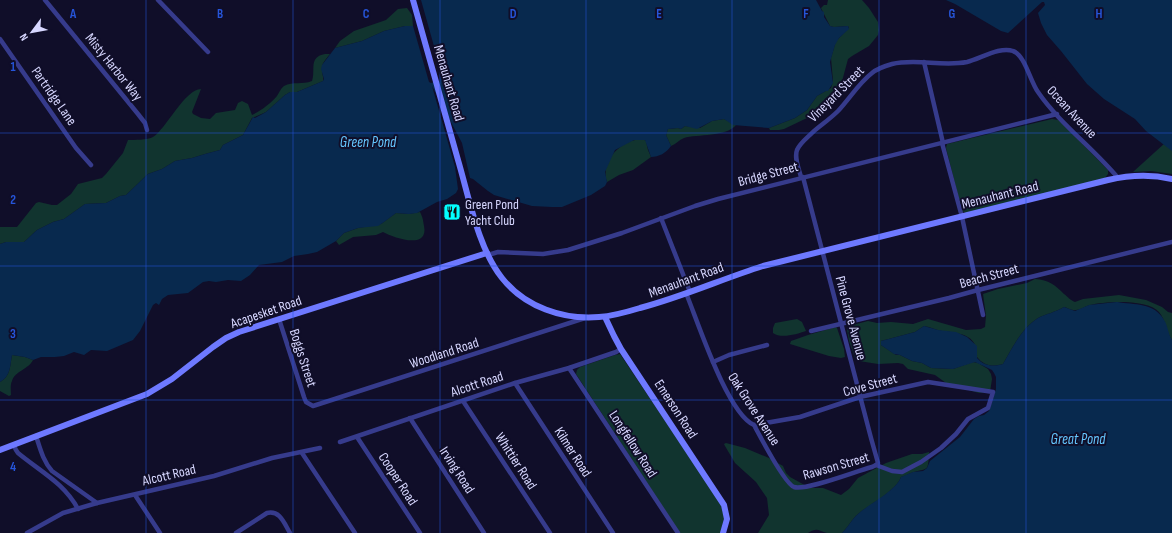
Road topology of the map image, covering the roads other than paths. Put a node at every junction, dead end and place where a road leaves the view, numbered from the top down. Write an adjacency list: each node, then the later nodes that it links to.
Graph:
1 (45, 0): 9 (street, Misty Harbor Way)
2 (158, 0): 5 (street)
3 (413, 0): 20 (main road, Menauhant Road)
4 (0, 39): 12 (street, Partridge Lane)
5 (208, 52)
6 (1019, 55): 7 (street, Vineyard Street); 8 (street, Ocean Avenue)
7 (924, 62): 10 (street); 11 (street, Vineyard Street)
8 (1057, 114): 10 (street, Bridge Street); 14 (street, Ocean Avenue)
9 (147, 130)
10 (943, 143): 13 (street, Bridge Street); 16 (street)
11 (796, 156): 13 (street, Pine Grove Avenue)
12 (91, 165)
13 (802, 177): 17 (street, Bridge Street); 19 (street, Pine Grove Avenue)
14 (1118, 178): 15 (main road, Menauhant Road); 16 (main road, Menauhant Road)
15 (1172, 179)
16 (962, 216): 19 (main road, Menauhant Road); 21 (street)
17 (661, 218): 20 (street, Bridge Street); 22 (street, Oak Grove Avenue)
18 (1172, 242): 21 (street, Beach Street)
19 (822, 251): 22 (main road, Menauhant Road); 27 (street, Pine Grove Avenue)
20 (487, 254): 25 (main road, Menauhant Road); 26 (main road, Acapesket Road)
21 (978, 290): 23 (street); 27 (street, Beach Street)
22 (688, 292): 24 (main road, Menauhant Road); 31 (street, Oak Grove Avenue)
23 (983, 315)
24 (605, 317): 25 (main road, Menauhant Road); 30 (main road, Emerson Road)
25 (587, 318): 37 (street, Woodland Road)
26 (279, 319): 37 (street, Boggs Street); 40 (main road, Acapesket Road)
27 (841, 324): 28 (street, Beach Street); 35 (street, Pine Grove Avenue)
28 (811, 331)
29 (767, 346): 31 (street)
30 (621, 349): 32 (street, Alcott Road); 62 (main road, Emerson Road)
31 (713, 362): 39 (street, Oak Grove Avenue)
32 (569, 368): 33 (street, Alcott Road); 61 (street, Longfellow Road)
33 (516, 383): 36 (street, Alcott Road); 60 (street, Kilmer Road)
34 (993, 392): 35 (street, Cove Street); 47 (street, Rawson Street)
35 (860, 397): 39 (street, Cove Street); 47 (street, Pine Grove Avenue)
36 (464, 401): 38 (street, Alcott Road); 59 (street, Whittier Road)
37 (308, 403)
38 (410, 418): 41 (street, Alcott Road); 58 (street, Irving Road)
39 (754, 425): 48 (street, Oak Grove Avenue)
40 (36, 436): 43 (main road, Acapesket Road); 50 (street)
41 (357, 436): 42 (street, Alcott Road); 57 (street, Cooper Road)
42 (340, 442)
43 (14, 446): 45 (main road, Acapesket Road); 51 (street)
44 (320, 448): 46 (street, Alcott Road)
45 (0, 450)
46 (302, 452): 49 (street, Alcott Road); 56 (street)
47 (876, 465): 48 (street, Rawson Street)
48 (794, 487)
49 (135, 494): 50 (street, Alcott Road); 53 (street)
50 (97, 503): 51 (street, Alcott Road)
51 (78, 509): 52 (street, Alcott Road)
52 (27, 533)
53 (160, 533)
54 (236, 533): 55 (street)
55 (290, 533)
56 (355, 533)
57 (420, 533)
58 (484, 533)
59 (550, 533)
60 (613, 533)
61 (678, 533)
62 (723, 533)

